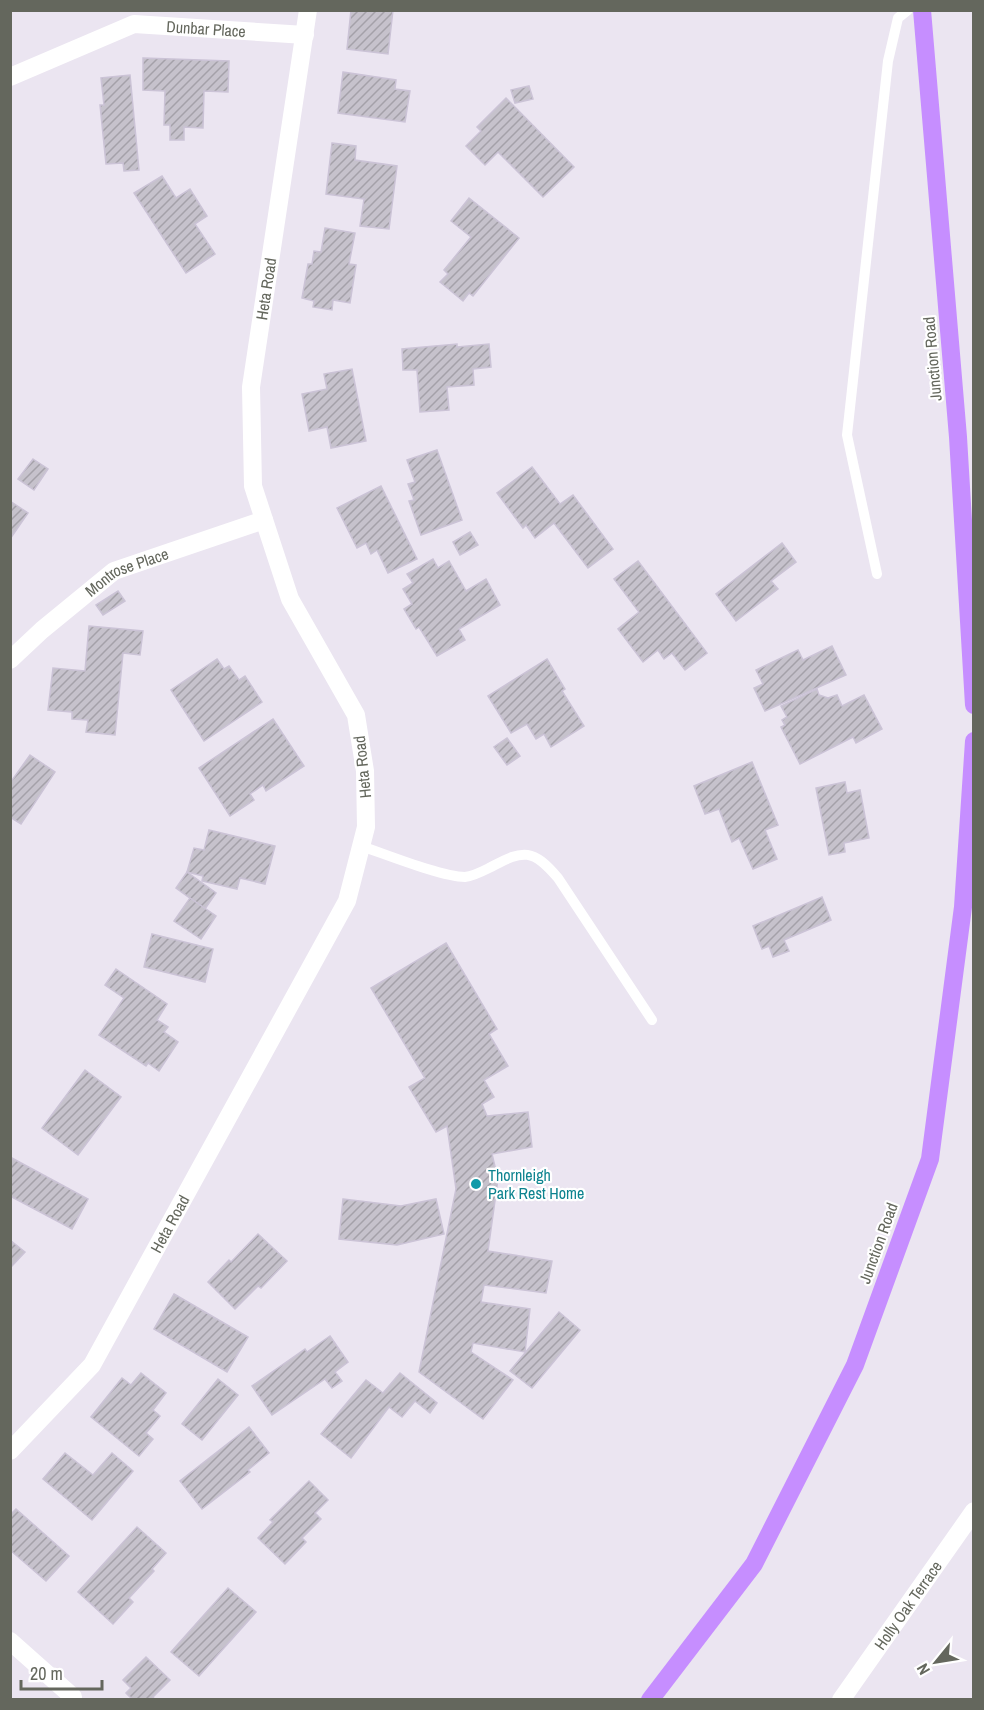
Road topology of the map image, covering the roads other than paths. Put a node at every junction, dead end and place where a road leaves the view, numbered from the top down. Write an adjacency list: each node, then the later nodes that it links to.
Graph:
1 (308, 10): 4 (street, Heta Road)
2 (908, 10): 7 (lane)
3 (922, 10): 9 (highway, Junction Road)
4 (305, 35): 5 (street, Dunbar Place); 6 (street, Heta Road)
5 (10, 77)
6 (264, 520): 8 (street, Montrose Place); 11 (street, Heta Road)
7 (877, 574)
8 (10, 660)
9 (974, 705)
10 (974, 741): 17 (highway, Junction Road)
11 (361, 846): 12 (lane); 13 (street, Heta Road)
12 (652, 1020)
13 (10, 1451)
14 (974, 1511): 18 (street, Holly Oak Terrace)
15 (10, 1641): 16 (street)
16 (73, 1696)
17 (650, 1700)
18 (841, 1700)

